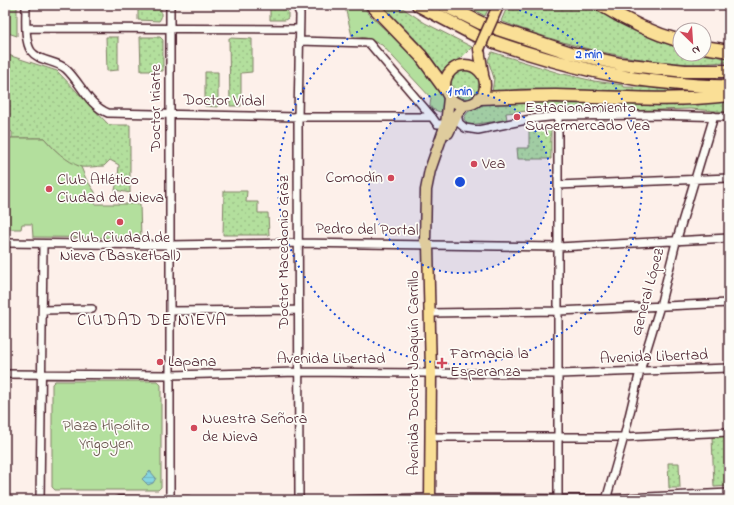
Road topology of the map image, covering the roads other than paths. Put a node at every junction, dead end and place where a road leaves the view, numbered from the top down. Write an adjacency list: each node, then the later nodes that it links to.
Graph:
1 (26, 5): 10 (street)
2 (170, 5): 11 (street, Doctor Iriarte)
3 (296, 5): 13 (street, Doctor Macedonio Graz)
4 (372, 5): 25 (highway)
5 (418, 5): 14 (highway)
6 (444, 5): 9 (highway)
7 (498, 5): 19 (main road, bridge)
8 (601, 5): 15 (highway)
9 (481, 23)
10 (26, 28): 11 (street); 29 (street, Doctor Vidal)
11 (171, 28): 13 (street); 29 (street, Doctor Iriarte)
12 (498, 29): 22 (highway)
13 (299, 30): 16 (street, Doctor Macedonio Graz)
14 (475, 35)
15 (672, 38)
16 (299, 41): 34 (street, Doctor Macedonio Graz); 35 (street)
17 (494, 42): 24 (highway)
18 (712, 48): 20 (highway)
19 (478, 49): 21 (main road); 23 (main road)
20 (729, 51)
21 (463, 64): 23 (main road); 25 (main road)
22 (729, 71)
23 (483, 75): 27 (main road)
24 (729, 86)
25 (447, 93): 28 (main road); 36 (main road, Avenida Doctor Joaquín Carrillo)
26 (729, 95): 27 (highway)
27 (480, 98): 28 (main road)
28 (464, 105): 30 (main road, Avenida Doctor Joaquín Carrillo)
29 (170, 114): 34 (street, Doctor Vidal); 45 (street, Doctor Iriarte)
30 (457, 114): 31 (street); 46 (main road, Avenida Doctor Joaquín Carrillo)
31 (558, 116): 32 (street); 39 (street)
32 (714, 116): 33 (street); 38 (street, General López)
33 (729, 116)
34 (298, 117): 35 (street, Doctor Vidal); 43 (street, Doctor Macedonio Graz)
35 (432, 117): 36 (street, Doctor Vidal)
36 (446, 124): 46 (main road, Avenida Doctor Joaquín Carrillo)
37 (729, 178): 38 (street)
38 (695, 179): 39 (street); 41 (street, General López)
39 (558, 185): 47 (street)
40 (729, 238): 41 (street, Pedro del Portal)
41 (676, 242): 47 (street, Pedro del Portal); 49 (street, General López)
42 (5, 243): 44 (street, Pedro del Portal)
43 (297, 243): 45 (street, Pedro del Portal); 46 (street, Pedro del Portal); 52 (street, Doctor Macedonio Graz)
44 (43, 244): 45 (street, Pedro del Portal); 51 (street)
45 (170, 245): 53 (street, Doctor Iriarte)
46 (428, 245): 47 (street, Pedro del Portal); 55 (main road, Avenida Doctor Joaquín Carrillo)
47 (558, 247): 54 (street)
48 (729, 303): 49 (street)
49 (660, 306): 54 (street); 57 (street, General López)
50 (92, 309): 51 (street)
51 (43, 310): 61 (street)
52 (297, 310): 53 (street); 58 (street, Doctor Macedonio Graz)
53 (170, 311): 63 (street, Doctor Iriarte)
54 (559, 311): 55 (street); 62 (street)
55 (430, 313): 59 (main road, Avenida Doctor Joaquín Carrillo)
56 (729, 368): 57 (street, Avenida Libertad)
57 (640, 371): 62 (street, Avenida Libertad); 66 (street, General López)
58 (298, 372): 59 (street, Avenida Libertad); 63 (street, Avenida Libertad); 75 (street, Doctor Macedonio Graz)
59 (430, 373): 62 (street, Avenida Libertad); 65 (main road, Avenida Doctor Joaquín Carrillo)
60 (5, 374): 61 (street, Avenida Libertad)
61 (41, 374): 63 (street, Avenida Libertad); 71 (street)
62 (559, 374): 67 (street)
63 (170, 375): 73 (street, Doctor Iriarte)
64 (729, 432): 66 (street)
65 (431, 437): 67 (street); 69 (main road, Avenida Doctor Joaquín Carrillo)
66 (624, 437): 67 (street); 77 (street, General López)
67 (558, 438): 70 (street)
68 (729, 493): 77 (street)
69 (430, 499): 70 (street); 76 (street)
70 (558, 499): 77 (street)
71 (40, 500)
72 (119, 500): 73 (street)
73 (170, 500): 74 (street)
74 (188, 500)
75 (298, 500)
76 (348, 500)
77 (606, 500)

